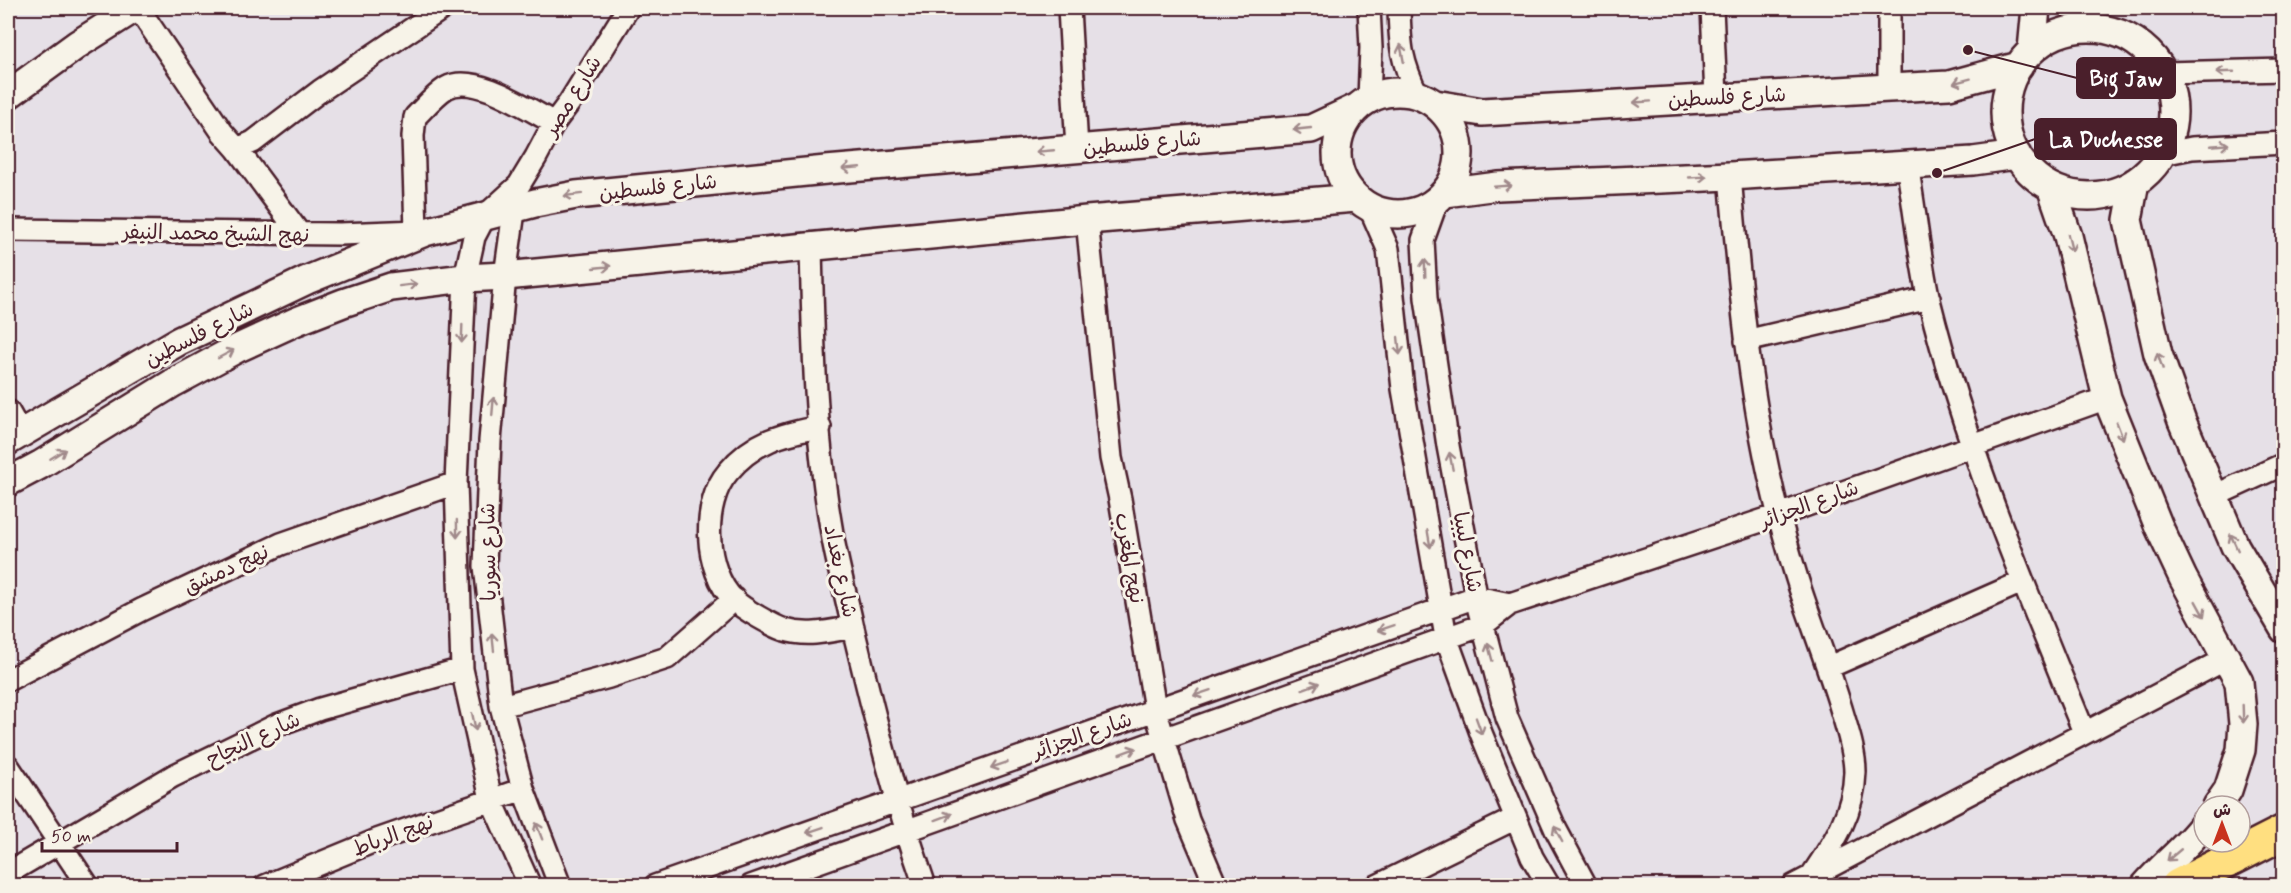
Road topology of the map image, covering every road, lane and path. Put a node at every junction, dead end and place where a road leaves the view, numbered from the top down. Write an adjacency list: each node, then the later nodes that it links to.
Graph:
1 (136, 8): 16 (street); 22 (street)
2 (443, 8): 22 (street)
3 (628, 8): 20 (street, شارع مصر)
4 (1069, 8): 23 (street)
5 (1369, 8): 19 (street)
6 (1399, 8): 18 (street, one-way to 6)
7 (1712, 8): 17 (street)
8 (1889, 8): 15 (street)
9 (2036, 8): 12 (street)
10 (2109, 8): 11 (street)
11 (2121, 34): 12 (street); 14 (street)
12 (2025, 58): 15 (street, شارع فلسطين, one-way to 15); 25 (street)
13 (2283, 70): 14 (street, one-way to 14)
14 (2164, 72): 24 (street)
15 (1889, 88): 17 (street, شارع فلسطين)
16 (8, 95)
17 (1716, 97): 18 (street, شارع فلسطين, one-way to 18)
18 (1426, 100): 19 (street); 31 (street)
19 (1363, 104): 23 (street, شارع فلسطين, one-way to 23); 32 (street)
20 (554, 123): 30 (street, شارع مصر); 36 (street)
21 (2283, 143): 24 (street, one-way to 21)
22 (237, 149): 37 (street)
23 (1077, 149): 30 (street, شارع فلسطين, one-way to 30)
24 (2162, 154): 28 (street)
25 (2017, 155): 26 (street); 29 (street)
26 (1907, 165): 27 (street); 41 (street)
27 (1730, 176): 31 (street, one-way to 27); 42 (street)
28 (2135, 182): 29 (street); 52 (street, one-way to 28)
29 (2051, 187): 43 (street, one-way to 43)
30 (516, 197): 33 (street, شارع فلسطين); 39 (street, شارع سوريا)
31 (1441, 197): 32 (street); 55 (street, شارع ليبيا, one-way to 31)
32 (1363, 203): 34 (street, شارع فلسطين); 58 (street, شارع ليبيا, one-way to 58)
33 (485, 216): 36 (street, شارع فلسطين); 40 (street, شارع سوريا)
34 (1088, 220): 38 (street, شارع فلسطين); 68 (street, نهج المغرب)
35 (8, 230): 37 (street, نهج الشيخ محمد النيفر)
36 (420, 231): 37 (street, نهج الشيخ محمد النيفر); 45 (street, شارع فلسطين)
37 (299, 233)
38 (811, 246): 39 (street, شارع فلسطين, one-way to 38); 44 (street, شارع بغداد)
39 (505, 276): 40 (street, شارع فلسطين); 47 (street, شارع سوريا, one-way to 39)
40 (465, 278): 46 (street, شارع سوريا, one-way to 46); 50 (street, شارع فلسطين, one-way to 40)
41 (1929, 298): 42 (street); 48 (street)
42 (1746, 341): 53 (street)
43 (2107, 398): 48 (street, شارع الجزائر); 63 (street, one-way to 63)
44 (820, 427): 56 (street); 61 (street, شارع بغداد)
45 (12, 428)
46 (458, 438): 47 (street); 51 (street, شارع سوريا)
47 (490, 441): 67 (street, شارع سوريا, one-way to 47)
48 (1971, 446): 53 (street, شارع الجزائر); 54 (street)
49 (2283, 464): 52 (street)
50 (8, 482)
51 (456, 483): 65 (street, شارع سوريا, one-way to 65); 66 (street, نهج دمشق)
52 (2214, 496): 60 (street, one-way to 52)
53 (1779, 515): 57 (street, شارع الجزائر); 64 (street)
54 (2022, 582): 64 (street); 69 (street)
55 (1476, 597): 57 (street, شارع الجزائر); 58 (street, شارع الجزائر); 59 (street, شارع ليبيا)
56 (734, 599): 61 (street); 67 (street)
57 (1510, 604): 59 (street, شارع الجزائر)
58 (1442, 609): 62 (street, شارع ليبيا); 68 (street, شارع الجزائر, one-way to 68)
59 (1483, 625): 62 (street, شارع الجزائر); 93 (street, شارع ليبيا, one-way to 59)
60 (2283, 626)
61 (853, 627): 75 (street, شارع بغداد)
62 (1446, 637): 70 (street, شارع الجزائر, one-way to 62); 76 (street, شارع ليبيا, one-way to 76)
63 (2228, 658): 69 (street); 73 (street, one-way to 73)
64 (1829, 667): 82 (street)
65 (462, 669): 74 (street, شارع سوريا, one-way to 74); 80 (street, شارع النجاح)
66 (8, 680)
67 (501, 706): 72 (street, شارع سوريا)
68 (1155, 709): 70 (street, نهج المغرب); 75 (street, شارع الجزائر, one-way to 75)
69 (2084, 732): 82 (street)
70 (1164, 738): 77 (street, شارع الجزائر, one-way to 70); 90 (street, نهج المغرب)
71 (8, 766): 80 (street)
72 (523, 789): 74 (street, نهج الرباط); 86 (street, شارع سوريا, one-way to 72)
73 (2225, 794)
74 (491, 799): 84 (street, نهج الرباط); 85 (street, شارع سوريا)
75 (897, 801): 77 (street, شارع بغداد); 87 (street, شارع الجزائر, one-way to 87)
76 (1516, 818): 91 (street); 92 (street, شارع ليبيا)
77 (906, 831): 88 (street, شارع الجزائر); 89 (street, شارع بغداد)
78 (2283, 832): 96 (highway)
79 (2192, 840): 95 (street, one-way to 95)
80 (58, 844): 81 (street, شارع النجاح); 83 (street)
81 (8, 873)
82 (1812, 875): 94 (street)
83 (88, 885)
84 (265, 885)
85 (530, 885)
86 (560, 885)
87 (655, 885)
88 (751, 885)
89 (926, 885)
90 (1216, 885)
91 (1377, 885)
92 (1549, 885)
93 (1586, 885)
94 (1793, 885)
95 (2145, 885)
96 (2178, 885)

